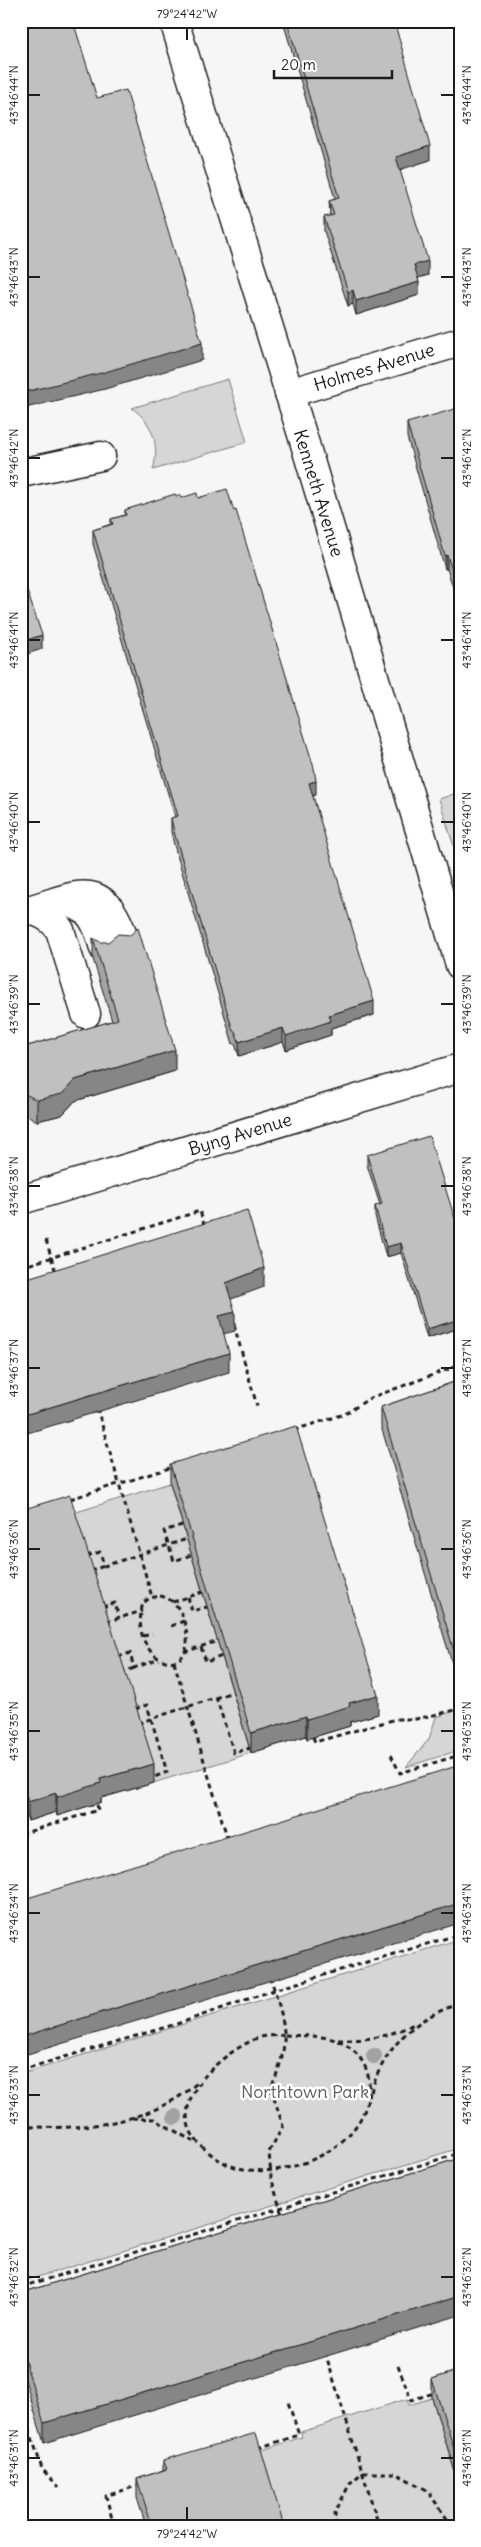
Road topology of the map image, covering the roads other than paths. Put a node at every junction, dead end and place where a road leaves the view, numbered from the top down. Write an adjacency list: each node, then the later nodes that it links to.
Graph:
1 (174, 21): 3 (street, Kenneth Avenue)
2 (460, 342): 3 (street, Holmes Avenue)
3 (289, 393): 8 (street, Kenneth Avenue)
4 (101, 456): 5 (street)
5 (21, 473)
6 (24, 911): 7 (street); 9 (street)
7 (115, 944)
8 (460, 965)
9 (86, 1014)
10 (460, 1068): 11 (street, Byng Avenue)
11 (21, 1200)

